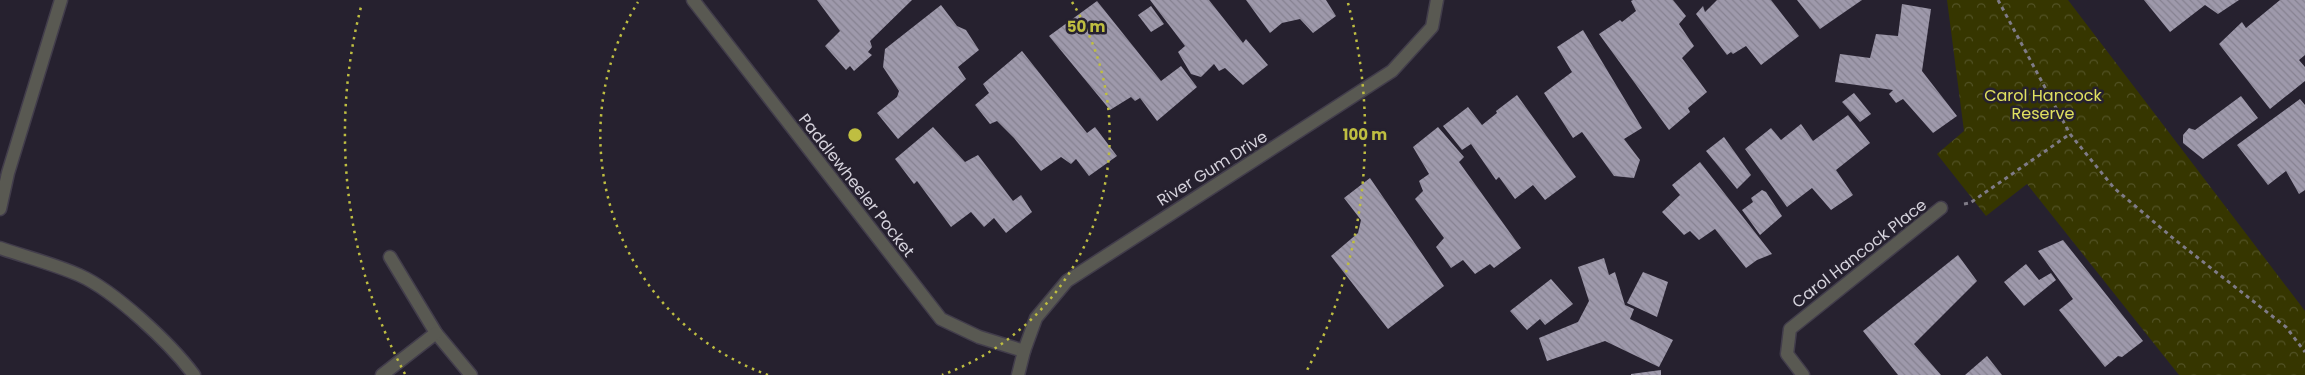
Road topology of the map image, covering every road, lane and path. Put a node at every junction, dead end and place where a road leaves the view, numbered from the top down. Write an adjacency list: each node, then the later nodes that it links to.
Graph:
1 (61, 0): 7 (street)
2 (693, 0): 11 (street, Paddlewheeler Pocket)
3 (1437, 0): 11 (street, River Gum Drive)
4 (1998, 0): 5 (path)
5 (2070, 134): 6 (path); 12 (path)
6 (1941, 208): 17 (street, Carol Hancock Place)
7 (0, 209)
8 (0, 248): 13 (street)
9 (390, 258): 10 (street)
10 (436, 333): 14 (street); 15 (street)
11 (1024, 350): 16 (street, River Gum Drive)
12 (2305, 352)
13 (194, 375)
14 (382, 375)
15 (471, 375)
16 (1018, 375)
17 (1803, 375)

